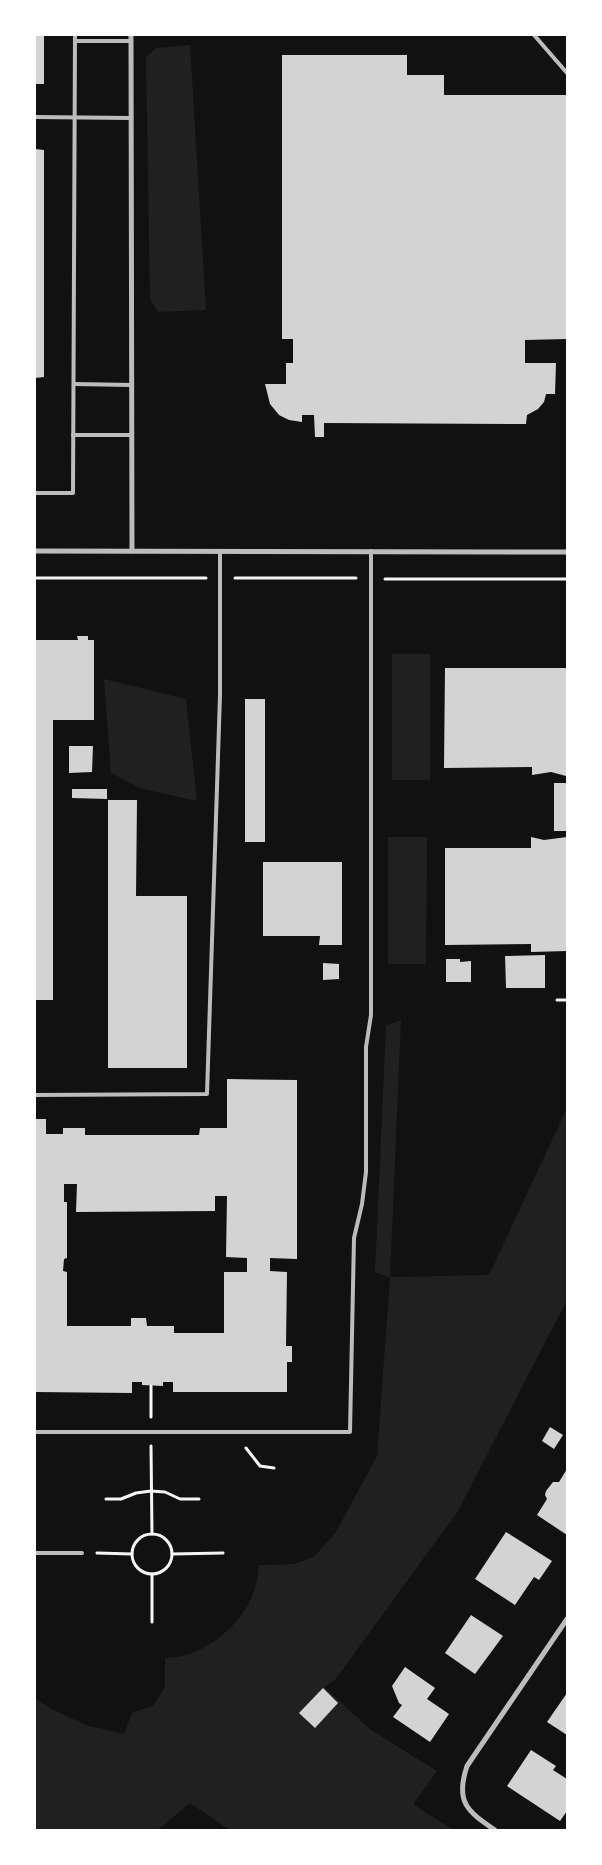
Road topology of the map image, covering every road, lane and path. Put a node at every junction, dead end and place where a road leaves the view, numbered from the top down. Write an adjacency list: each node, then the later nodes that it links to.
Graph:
1 (75, 35): 4 (lane)
2 (131, 35): 5 (street)
3 (534, 35): 6 (lane)
4 (75, 41): 5 (lane); 8 (lane)
5 (131, 41): 9 (street)
6 (567, 73)
7 (35, 117): 8 (lane)
8 (75, 117): 9 (lane); 10 (lane)
9 (131, 118): 11 (street)
10 (74, 384): 11 (lane); 12 (lane)
11 (132, 385): 13 (street)
12 (73, 435): 13 (lane); 14 (lane)
13 (132, 435): 16 (street)
14 (35, 494)
15 (35, 551): 16 (street)
16 (132, 551): 17 (street)
17 (220, 551): 18 (street); 24 (lane)
18 (371, 551): 19 (street); 20 (lane)
19 (567, 552)
20 (372, 578): 21 (path); 28 (lane)
21 (567, 579)
22 (557, 1000): 23 (path)
23 (567, 1000)
24 (35, 1095)
25 (151, 1386): 27 (path)
26 (35, 1432): 27 (lane)
27 (151, 1433): 28 (lane); 30 (path)
28 (232, 1433): 29 (path)
29 (274, 1468)
30 (150, 1491): 31 (path); 32 (path); 33 (path)
31 (106, 1499)
32 (198, 1499)
33 (152, 1534): 37 (path); 38 (path)
34 (35, 1553): 35 (lane)
35 (82, 1553): 37 (path)
36 (223, 1553): 38 (path)
37 (132, 1554): 39 (path)
38 (172, 1554): 39 (path)
39 (152, 1574): 41 (path)
40 (567, 1619): 42 (street)
41 (152, 1622)
42 (495, 1830)

